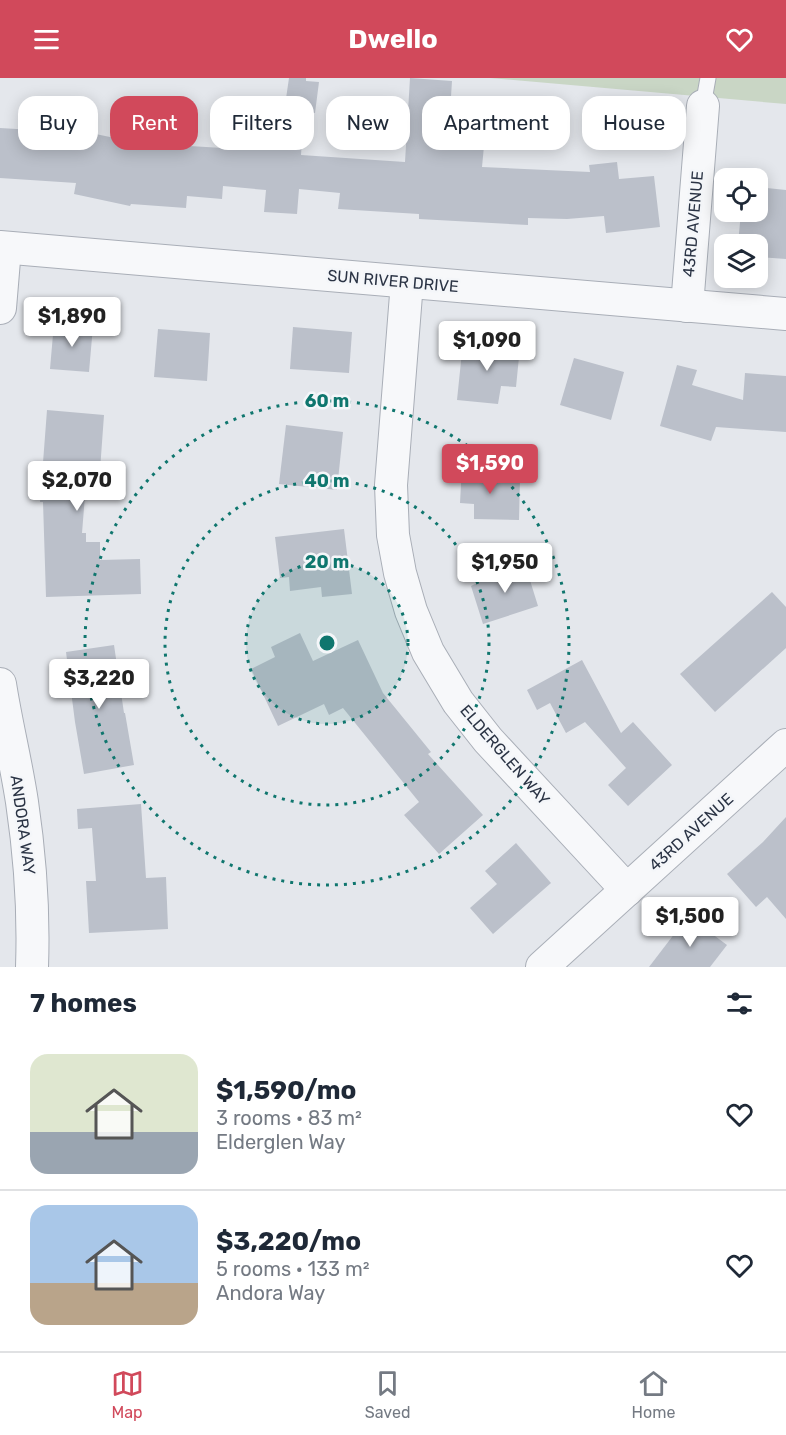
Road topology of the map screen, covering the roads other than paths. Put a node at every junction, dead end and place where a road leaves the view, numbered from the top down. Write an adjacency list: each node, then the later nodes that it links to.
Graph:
1 (705, 92): 4 (street, 43RD AVENUE)
2 (2, 248): 3 (street, SUN RIVER DRIVE); 5 (street)
3 (407, 282): 4 (street, SUN RIVER DRIVE); 9 (street, ELDERGLEN WAY)
4 (687, 306): 6 (street, SUN RIVER DRIVE)
5 (0, 308)
6 (786, 314)
7 (0, 684): 10 (street, ANDORA WAY)
8 (786, 745): 9 (street, 43RD AVENUE)
9 (627, 890): 11 (street, 43RD AVENUE)
10 (32, 967)
11 (542, 967)

